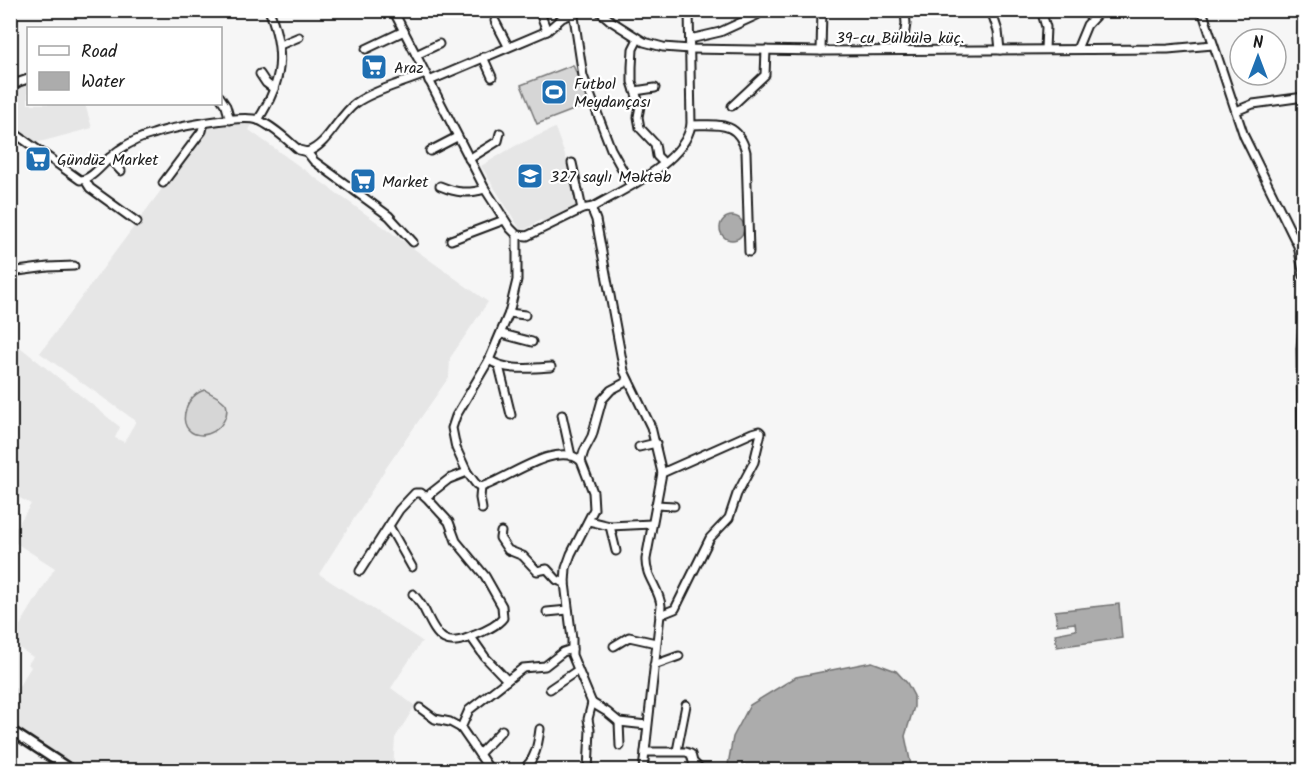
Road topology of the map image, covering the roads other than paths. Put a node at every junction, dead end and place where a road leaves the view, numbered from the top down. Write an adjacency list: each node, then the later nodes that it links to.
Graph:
1 (269, 10): 21 (street)
2 (393, 10): 15 (street)
3 (539, 10): 16 (street)
4 (598, 10): 18 (street, 39-cu Bülbülə küç.)
5 (689, 10): 19 (street)
6 (822, 10): 31 (street)
7 (905, 10): 29 (street)
8 (991, 10): 30 (street)
9 (1041, 10): 26 (street)
10 (1101, 10): 27 (street)
11 (575, 11): 16 (street); 62 (street)
12 (1203, 11): 22 (street)
13 (757, 15): 19 (street)
14 (495, 21): 23 (street)
15 (404, 31): 24 (street); 32 (street)
16 (547, 31): 23 (street)
17 (299, 37): 21 (street)
18 (638, 39): 25 (street, 39-cu Bülbülə küç.); 41 (street)
19 (690, 39): 25 (street)
20 (439, 44): 32 (street)
21 (280, 45): 40 (street)
22 (1213, 45): 27 (street, 39-cu Bülbülə küç.); 45 (street)
23 (508, 46): 33 (street)
24 (366, 49)
25 (690, 49): 28 (street, 39-cu Bülbülə küç.); 49 (street)
26 (1045, 49): 27 (street, 39-cu Bülbülə küç.); 30 (street, 39-cu Bülbülə küç.)
27 (1077, 49)
28 (766, 50): 31 (street, 39-cu Bülbülə küç.); 44 (street)
29 (902, 50): 30 (street, 39-cu Bülbülə küç.); 31 (street, 39-cu Bülbülə küç.)
30 (1000, 50)
31 (821, 51)
32 (416, 55): 36 (street)
33 (483, 57): 35 (street); 36 (street)
34 (260, 74): 40 (street)
35 (492, 77)
36 (427, 78): 52 (street); 54 (street)
37 (27, 79): 38 (street)
38 (10, 88)
39 (656, 88): 41 (street)
40 (274, 89): 47 (street)
41 (635, 91): 58 (street)
42 (1305, 97): 45 (street)
43 (222, 100): 46 (street)
44 (732, 106)
45 (1236, 111): 75 (street)
46 (230, 120): 47 (street); 48 (street)
47 (258, 120): 54 (street)
48 (204, 123): 55 (street); 61 (street)
49 (691, 125): 58 (street); 72 (street)
50 (10, 130): 60 (street)
51 (500, 133): 56 (street)
52 (457, 137): 53 (street); 56 (street)
53 (430, 151)
54 (307, 152): 71 (street)
55 (108, 158): 59 (street); 60 (street)
56 (469, 159): 64 (street)
57 (572, 163): 66 (street)
58 (664, 163): 62 (street)
59 (120, 171)
60 (85, 180): 68 (street)
61 (163, 183)
62 (631, 185): 65 (street)
63 (440, 186): 64 (street)
64 (485, 189): 67 (street)
65 (593, 207): 66 (street); 84 (street)
66 (582, 209): 69 (street)
67 (504, 220): 69 (street); 70 (street)
68 (137, 222)
69 (517, 235): 77 (street)
70 (451, 240)
71 (413, 242)
72 (749, 252)
73 (74, 266): 74 (street)
74 (10, 272)
75 (1305, 276)
76 (1305, 308): 111 (street)
77 (509, 313): 78 (street); 79 (street)
78 (525, 315)
79 (502, 334): 80 (street); 81 (street)
80 (532, 342)
81 (489, 360): 82 (street); 91 (street)
82 (499, 366): 83 (street); 85 (street)
83 (551, 367)
84 (628, 381): 87 (street); 90 (street)
85 (511, 415)
86 (562, 415): 89 (street)
87 (656, 443): 88 (street); 92 (street)
88 (639, 447)
89 (571, 456): 90 (street); 93 (street)
90 (582, 461): 98 (street)
91 (467, 472): 93 (street); 94 (street)
92 (662, 473): 95 (street); 110 (street)
93 (481, 487): 97 (street)
94 (426, 497): 100 (street); 112 (street)
95 (656, 505): 96 (street); 99 (street)
96 (674, 506)
97 (483, 509)
98 (589, 521): 101 (street); 106 (street)
99 (652, 524): 101 (street); 110 (street)
100 (389, 526): 104 (street); 105 (street)
101 (610, 526): 103 (street)
102 (501, 532): 106 (street)
103 (616, 551)
104 (412, 567)
105 (360, 571)
106 (565, 583): 108 (street)
107 (413, 594): 112 (street)
108 (568, 610): 109 (street); 115 (street)
109 (547, 612)
110 (660, 615): 113 (street)
111 (1305, 622)
112 (471, 637): 119 (street)
113 (656, 644): 114 (street); 117 (street)
114 (614, 646)
115 (572, 649): 118 (street); 119 (street)
116 (678, 656): 117 (street)
117 (654, 665): 125 (street)
118 (578, 670): 120 (street); 121 (street)
119 (507, 680): 126 (street)
120 (550, 689)
121 (592, 704): 124 (street); 137 (street)
122 (686, 705): 131 (street)
123 (420, 708): 126 (street)
124 (619, 722): 125 (street); 130 (street)
125 (648, 725): 132 (street)
126 (461, 728): 133 (street)
127 (540, 729): 136 (street)
128 (10, 730): 134 (main road)
129 (502, 730): 133 (street)
130 (620, 746)
131 (676, 751): 132 (street); 139 (street)
132 (645, 752): 138 (street)
133 (479, 754): 135 (street)
134 (70, 771)
135 (490, 771)
136 (522, 771)
137 (588, 771)
138 (643, 771)
139 (701, 771)

